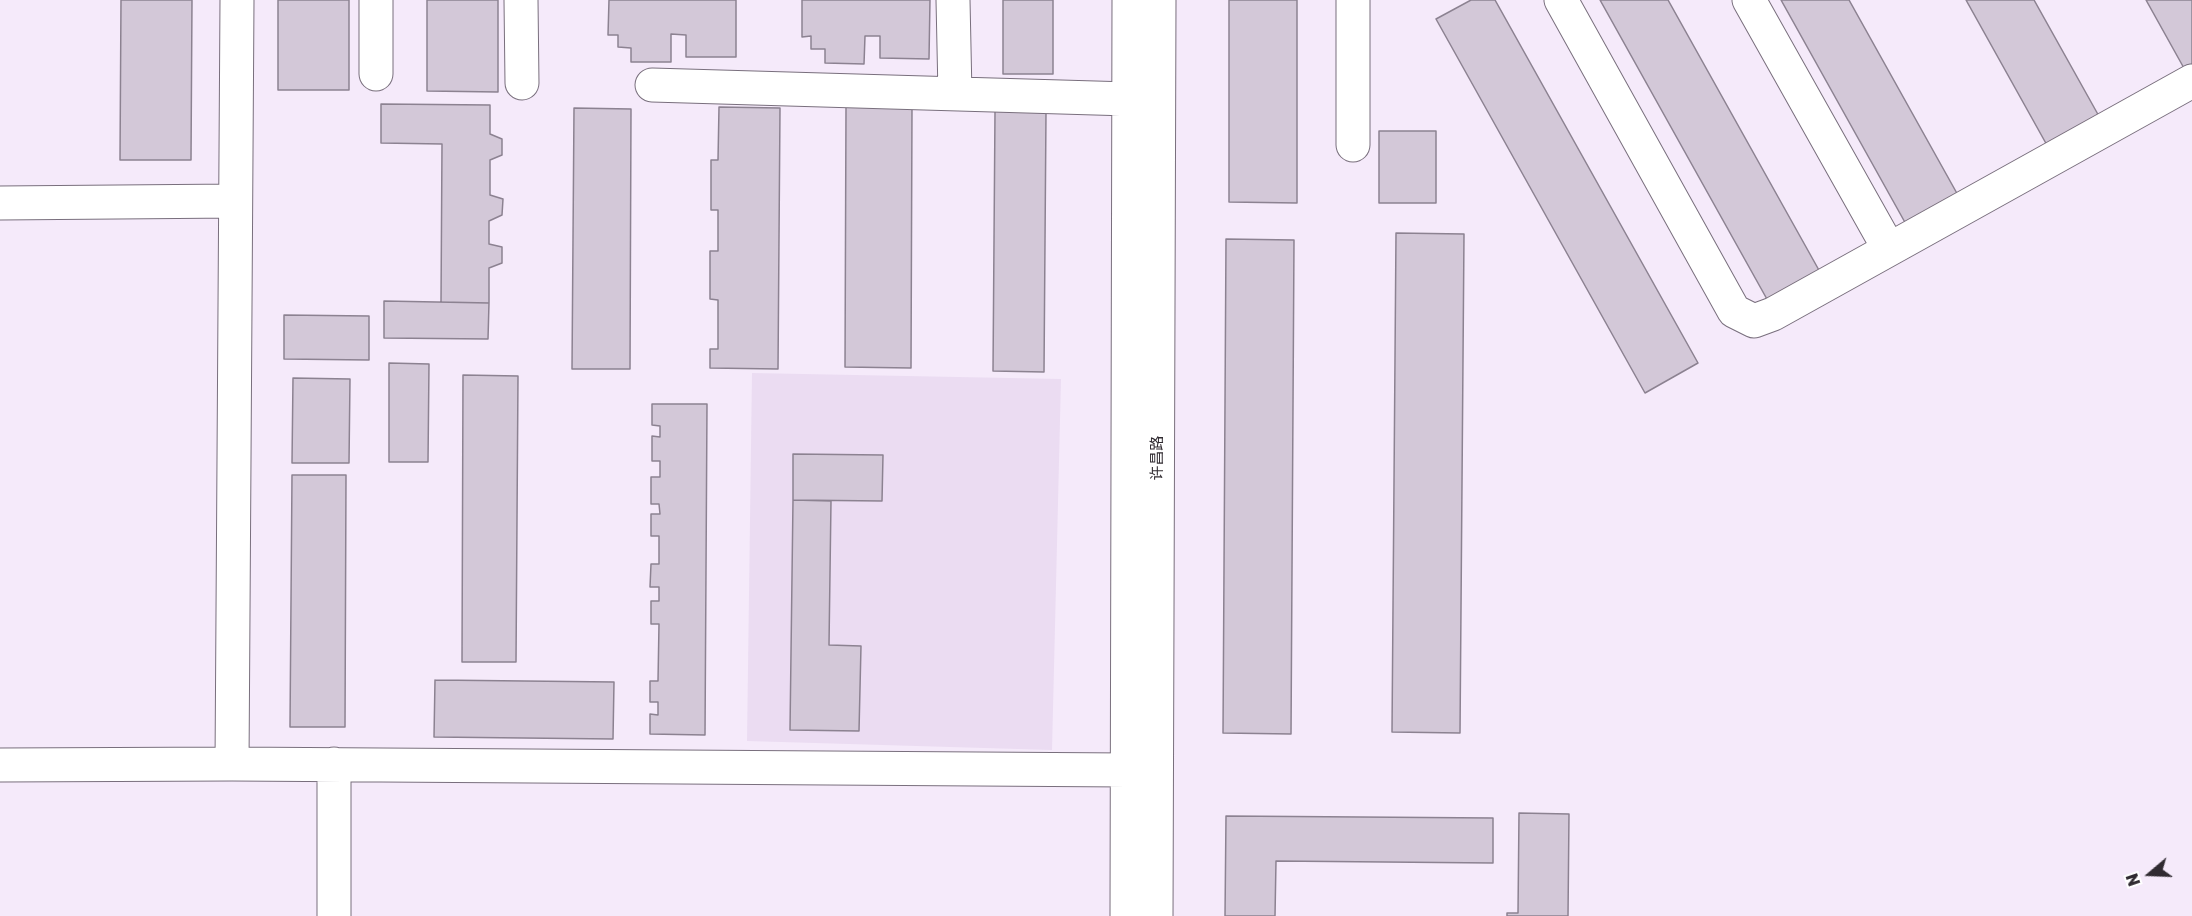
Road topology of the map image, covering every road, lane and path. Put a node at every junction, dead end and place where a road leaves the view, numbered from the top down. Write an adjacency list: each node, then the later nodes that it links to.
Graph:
1 (237, 0): 17 (street)
2 (376, 0): 10 (street)
3 (521, 0): 12 (street)
4 (953, 0): 14 (street)
5 (1129, 0): 15 (street, 许昌路)
6 (1159, 0): 26 (street, 许昌路)
7 (1353, 0): 16 (street)
8 (1562, 0): 19 (street)
9 (1749, 0): 19 (street)
10 (376, 74)
11 (2192, 81): 19 (street)
12 (522, 83)
13 (652, 85): 14 (street)
14 (955, 94): 15 (street)
15 (1129, 99): 23 (street, 许昌路)
16 (1353, 145)
17 (235, 201): 18 (street); 20 (street)
18 (0, 202)
19 (1889, 249)
20 (232, 764): 21 (street); 22 (street)
21 (334, 764): 23 (street); 24 (street)
22 (0, 765)
23 (1127, 770): 25 (street, 许昌路)
24 (334, 916)
25 (1127, 916)
26 (1156, 916)

